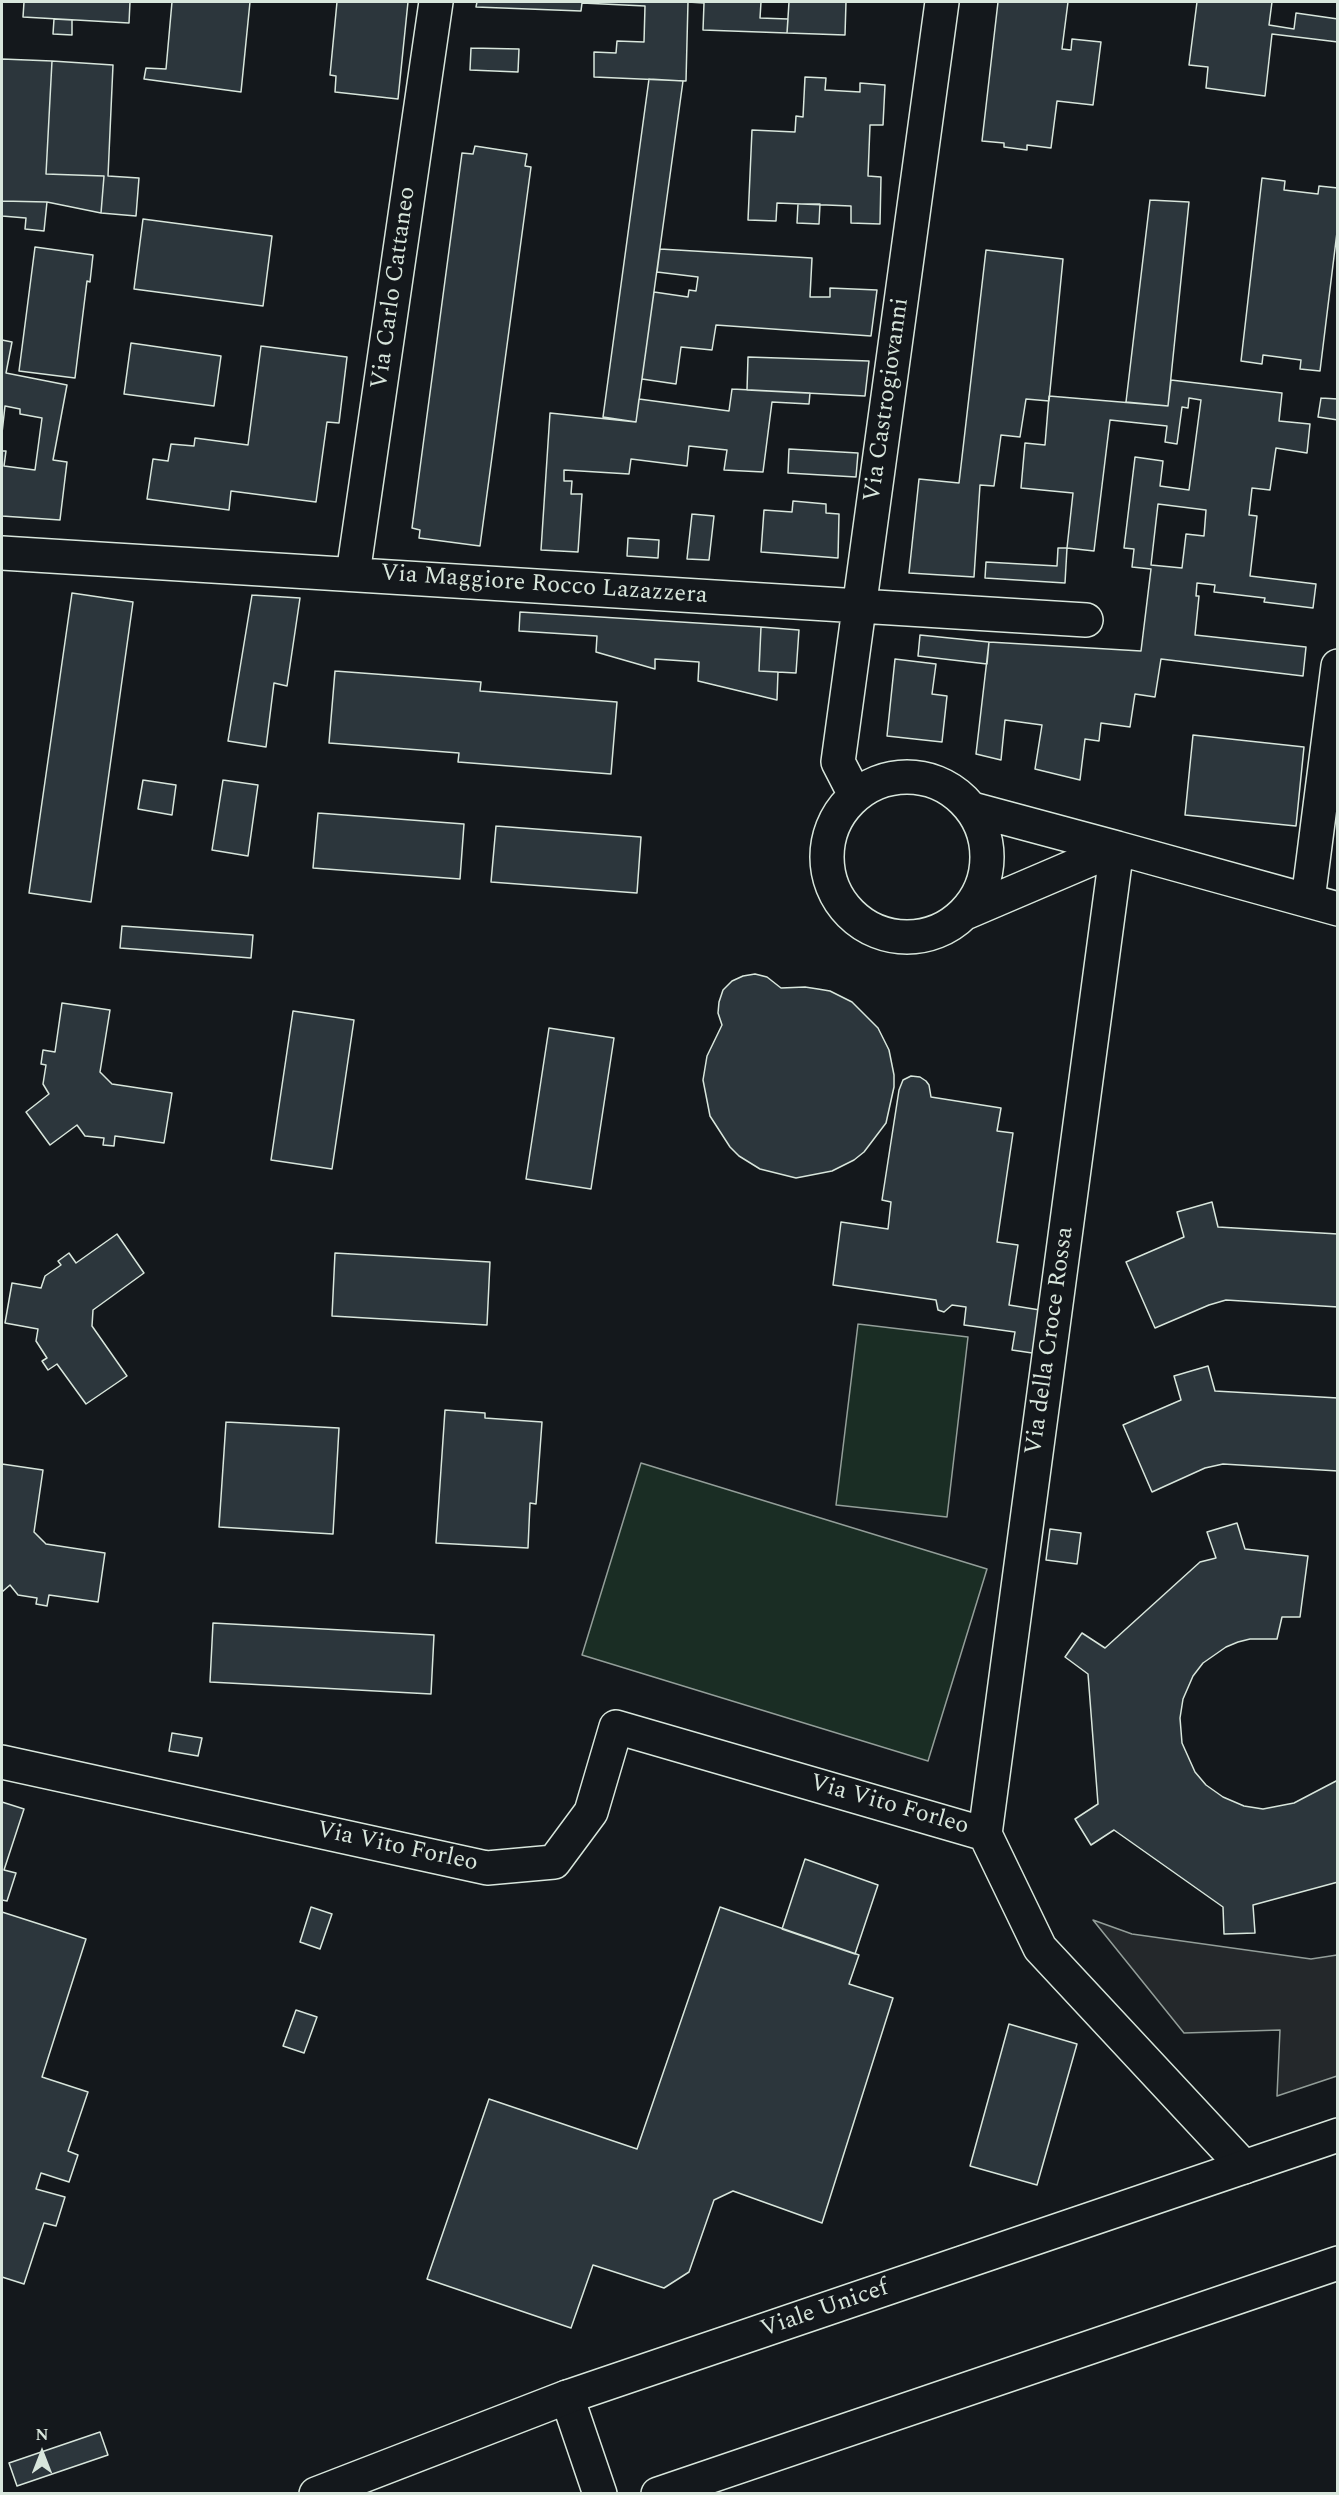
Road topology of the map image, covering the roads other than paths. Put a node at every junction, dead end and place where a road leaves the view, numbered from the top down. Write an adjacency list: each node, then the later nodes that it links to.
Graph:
1 (436, 2): 4 (street, Via Carlo Cattaneo)
2 (942, 2): 5 (street, Via Castrogiovanni)
3 (2, 553): 4 (street, Via Maggiore Rocco Lazazzera)
4 (353, 574): 5 (street, Via Maggiore Rocco Lazazzera)
5 (860, 606): 6 (street, Via Maggiore Rocco Lazazzera); 8 (street, Via Castrogiovanni)
6 (1086, 620)
7 (1338, 666): 11 (street)
8 (855, 795): 9 (street); 12 (street)
9 (972, 809): 10 (street); 12 (street)
10 (1117, 848): 11 (street); 12 (street); 14 (street, Via della Croce Rossa)
11 (1323, 904)
12 (965, 913)
13 (2, 1762): 14 (street, Via Vito Forleo)
14 (985, 1834): 16 (street)
15 (1338, 2135): 16 (street, Viale Unicef)
16 (1244, 2167): 18 (street, Viale Unicef)
17 (1338, 2263): 21 (street)
18 (567, 2397): 19 (street, Viale Unicef); 20 (street)
19 (316, 2493)
20 (600, 2493)
21 (658, 2493)

